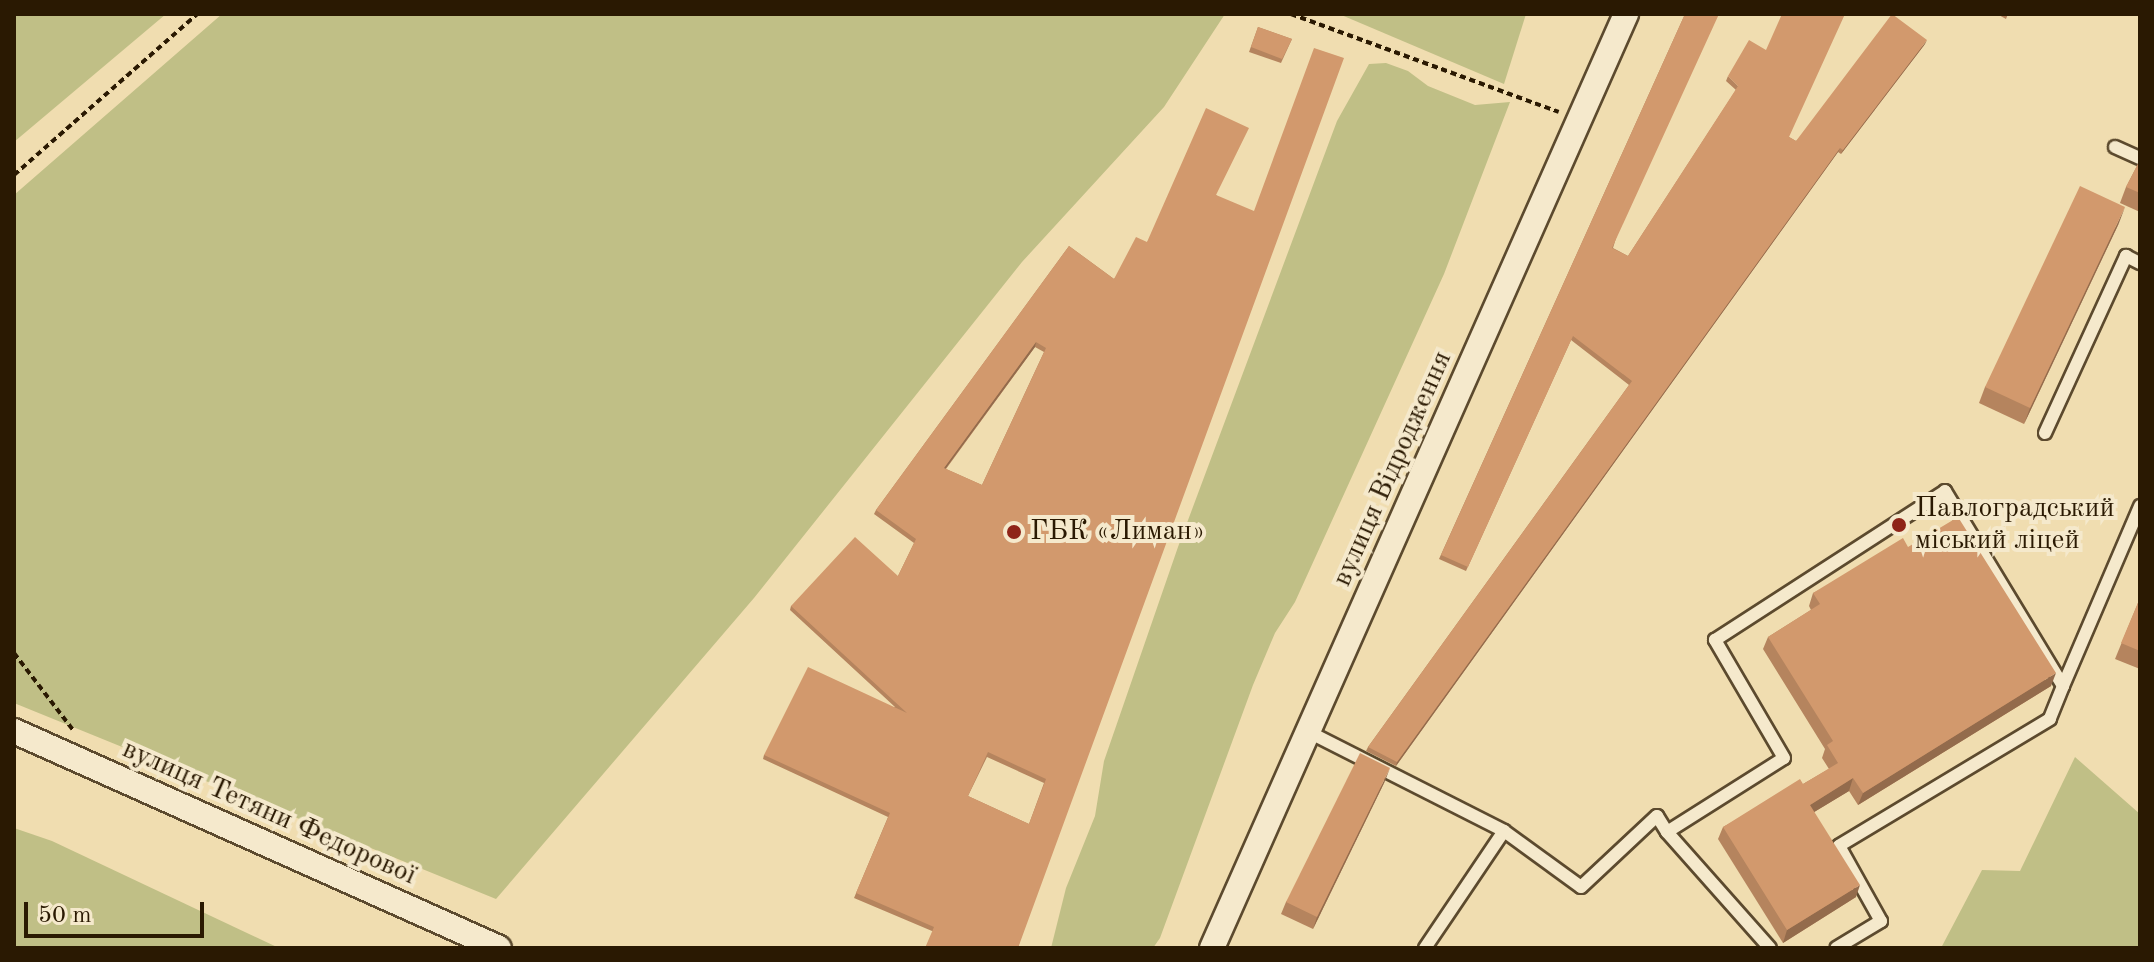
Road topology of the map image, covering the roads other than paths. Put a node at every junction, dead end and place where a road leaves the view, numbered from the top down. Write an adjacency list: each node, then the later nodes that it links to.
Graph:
1 (1626, 14): 9 (street, вулиця Відродження)
2 (2115, 147): 3 (lane)
3 (2140, 158)
4 (2140, 263): 5 (lane)
5 (2045, 433)
6 (2140, 506): 7 (lane)
7 (2063, 686): 11 (lane); 16 (lane)
8 (14, 731): 12 (street, вулиця Тетяни Федорової)
9 (1307, 731): 10 (lane); 13 (street, вулиця Відродження)
10 (1504, 831): 11 (lane); 14 (lane)
11 (1667, 832): 15 (lane)
12 (499, 948)
13 (1212, 948)
14 (1425, 948)
15 (1770, 948)
16 (1836, 948)

